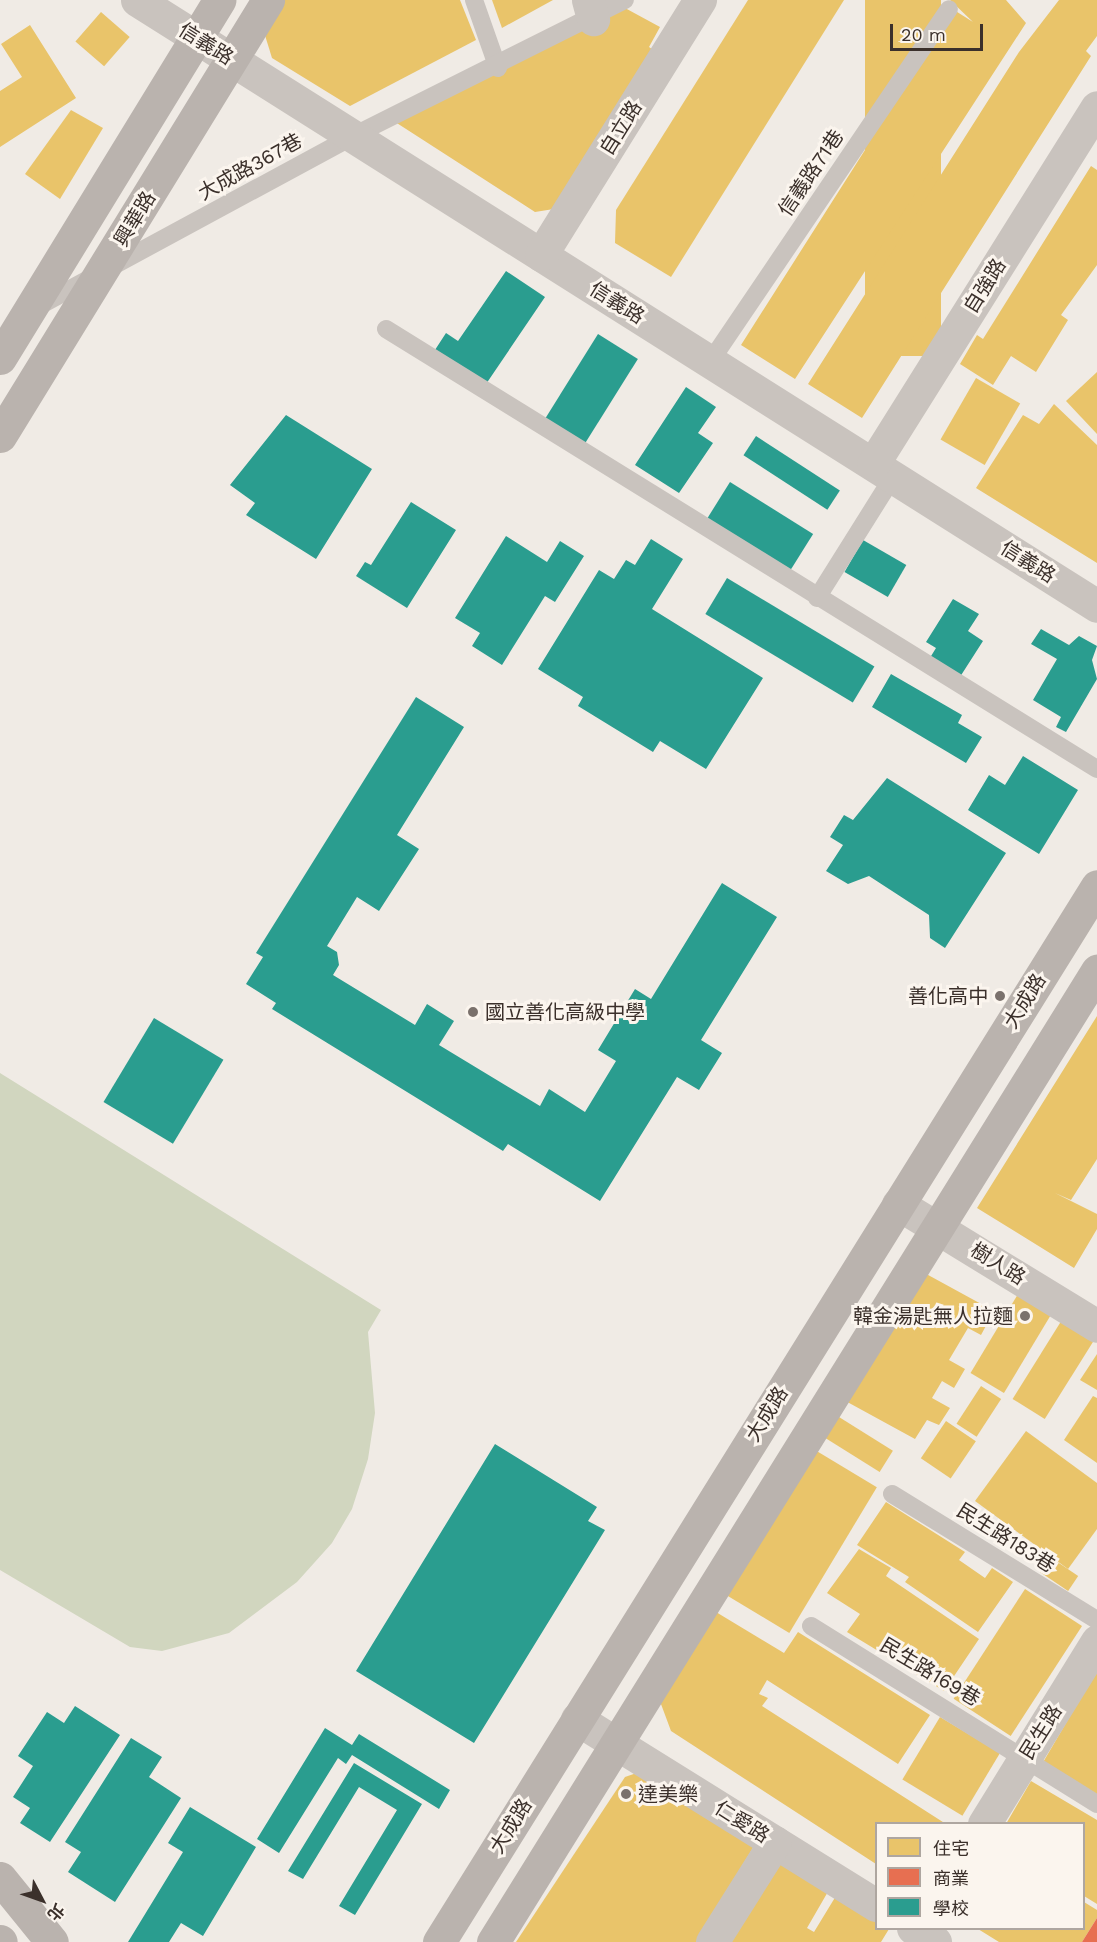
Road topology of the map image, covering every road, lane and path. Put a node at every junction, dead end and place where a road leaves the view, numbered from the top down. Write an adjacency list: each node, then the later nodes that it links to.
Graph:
1 (137, 0): 9 (street, 信義路)
2 (219, 0): 9 (main road)
3 (268, 0): 10 (main road, 興華路)
4 (474, 0): 11 (lane)
5 (625, 0): 7 (lane, 大成路367巷)
6 (700, 0): 14 (street, 自立路)
7 (591, 9): 11 (lane, 大成路367巷)
8 (949, 9): 19 (lane, 信義路71巷)
9 (196, 38): 10 (street, 信義路); 16 (main road)
10 (231, 60): 13 (street, 信義路); 15 (main road, 興華路)
11 (498, 68): 13 (lane, 大成路367巷)
12 (1097, 107): 21 (street, 自強路)
13 (353, 136): 14 (street, 信義路); 15 (lane, 大成路367巷)
14 (541, 255): 19 (street, 信義路)
15 (102, 274): 16 (lane, 大成路367巷); 20 (main road, 興華路)
16 (14, 319): 18 (main road)
17 (386, 329): 22 (lane)
18 (0, 358)
19 (710, 362): 21 (street, 信義路)
20 (0, 436)
21 (883, 471): 22 (lane); 23 (street, 信義路)
22 (817, 598): 24 (lane)
23 (1097, 606)
24 (1097, 769)
25 (1097, 886): 27 (main road, 大成路)
26 (1097, 970): 28 (main road)
27 (898, 1204): 28 (street, 樹人路); 34 (main road, 大成路)
28 (938, 1227): 29 (street, 樹人路); 35 (main road)
29 (1096, 1323)
30 (892, 1494): 31 (lane, 民生路183巷)
31 (1097, 1620)
32 (811, 1626): 36 (lane, 民生路169巷)
33 (1097, 1641): 36 (street, 民生路)
34 (577, 1719): 35 (street, 仁愛路); 43 (main road, 大成路)
35 (616, 1743): 39 (street, 仁愛路); 44 (main road)
36 (1026, 1756): 37 (lane, 民生路169巷); 38 (street, 民生路)
37 (1097, 1804)
38 (985, 1822)
39 (775, 1842): 41 (street, 仁愛路); 45 (street)
40 (0, 1878): 42 (main road)
41 (875, 1904)
42 (52, 1942)
43 (439, 1942)
44 (493, 1942)
45 (712, 1942)

